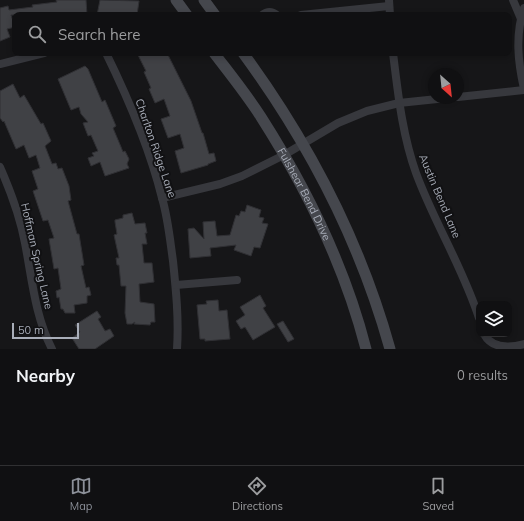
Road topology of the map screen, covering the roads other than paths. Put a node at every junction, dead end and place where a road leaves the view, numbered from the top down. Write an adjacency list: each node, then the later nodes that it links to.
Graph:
1 (176, 0): 6 (main road)
2 (204, 0): 7 (main road)
3 (513, 0): 9 (street)
4 (389, 3): 8 (street)
5 (524, 8): 9 (street)
6 (185, 12)
7 (213, 12)
8 (323, 12)
9 (521, 19): 16 (street)
10 (32, 56): 15 (street)
11 (108, 56): 23 (street, Charlton Ridge Lane)
12 (216, 56): 21 (main road, Fulshear Bend Drive)
13 (245, 56): 20 (main road, Fulshear Bend Drive)
14 (393, 56): 19 (street, Austin Bend Lane)
15 (0, 64)
16 (524, 90): 17 (street)
17 (464, 96)
18 (428, 100): 19 (street)
19 (399, 103): 20 (street); 26 (street, Austin Bend Lane)
20 (304, 144): 21 (street); 32 (main road, Fulshear Bend Drive)
21 (284, 156): 23 (street); 31 (main road, Fulshear Bend Drive)
22 (0, 167): 29 (street, Hoffman Spring Lane)
23 (162, 198): 25 (street, Charlton Ridge Lane)
24 (237, 280): 25 (street)
25 (176, 285): 30 (street, Charlton Ridge Lane)
26 (476, 310)
27 (486, 337): 28 (street)
28 (524, 344)
29 (52, 349)
30 (177, 349)
31 (366, 349)
32 (390, 349)

